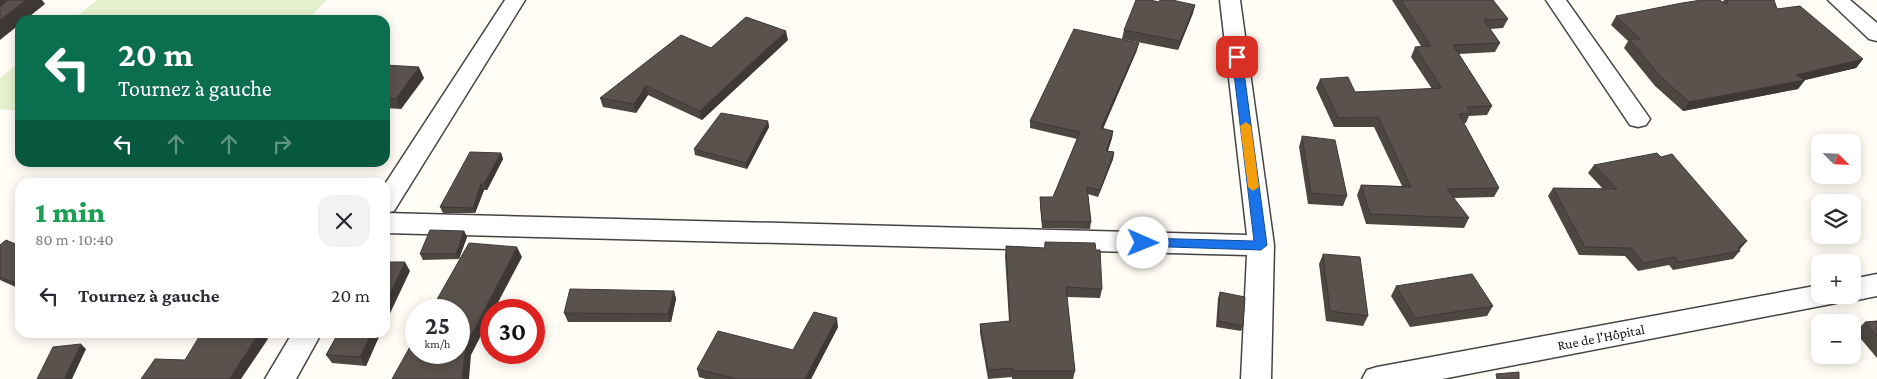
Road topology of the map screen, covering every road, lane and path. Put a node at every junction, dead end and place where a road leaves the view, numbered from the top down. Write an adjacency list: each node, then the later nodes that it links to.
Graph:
1 (515, 0): 7 (street)
2 (1230, 0): 9 (street)
3 (1556, 0): 6 (street)
4 (1838, 0): 5 (street)
5 (1877, 34)
6 (1638, 119)
7 (390, 196)
8 (390, 223): 9 (street)
9 (1261, 245): 15 (street)
10 (1877, 285): 11 (street)
11 (1861, 288)
12 (1811, 298): 16 (street, Rue de l'Hôpital)
13 (304, 338): 14 (street)
14 (280, 379)
15 (1256, 379)
16 (1377, 379)

